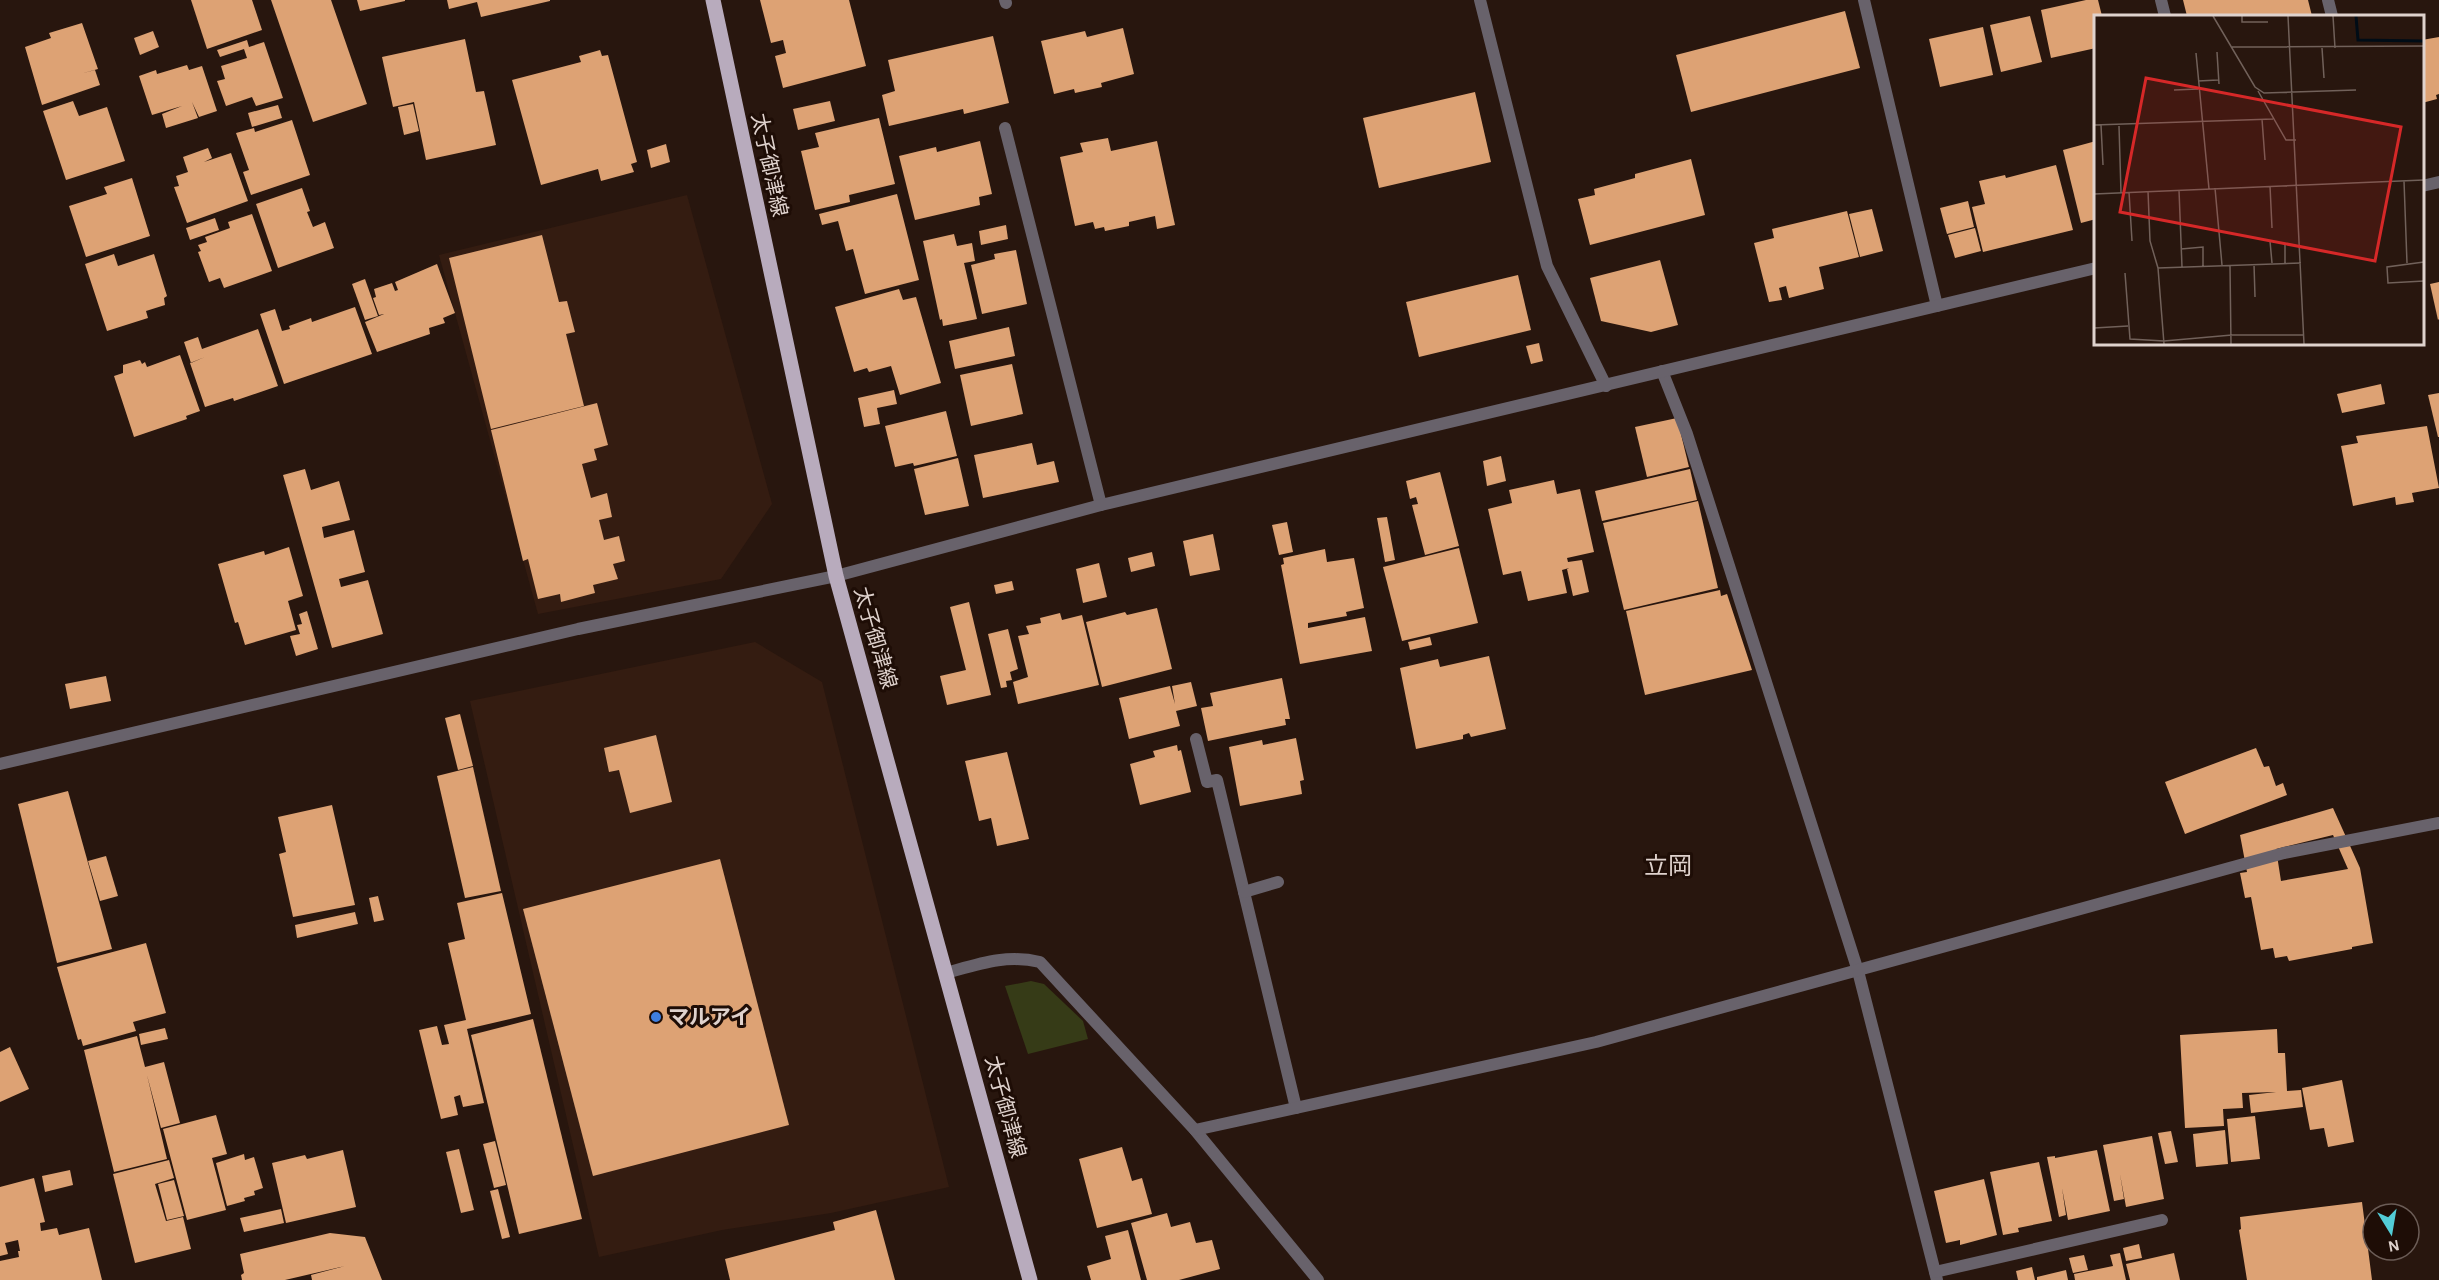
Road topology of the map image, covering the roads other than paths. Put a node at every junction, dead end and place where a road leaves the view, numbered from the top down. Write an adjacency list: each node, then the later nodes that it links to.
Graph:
1 (713, 0): 16 (main road, 太子御津線)
2 (1480, 0): 14 (street)
3 (1864, 0): 12 (street)
4 (2161, 0): 6 (street)
5 (2328, 0): 7 (street)
6 (2165, 15)
7 (2332, 15)
8 (1005, 128): 15 (street)
9 (2439, 182): 10 (street)
10 (2424, 186)
11 (2094, 268): 12 (street)
12 (1937, 306): 13 (street)
13 (1662, 370): 14 (street); 22 (street)
14 (1606, 386): 15 (street)
15 (1101, 505): 16 (street)
16 (836, 576): 18 (street); 23 (main road, 太子御津線)
17 (1196, 739): 21 (street)
18 (0, 764)
19 (2439, 823): 22 (street)
20 (1278, 882): 21 (street)
21 (1244, 892): 24 (street)
22 (1858, 971): 24 (street); 27 (street)
23 (946, 973): 25 (street); 28 (main road, 太子御津線)
24 (1296, 1108): 25 (street)
25 (1195, 1130): 29 (street)
26 (2162, 1220): 27 (street)
27 (1936, 1276)
28 (1030, 1280)
29 (1318, 1280)

